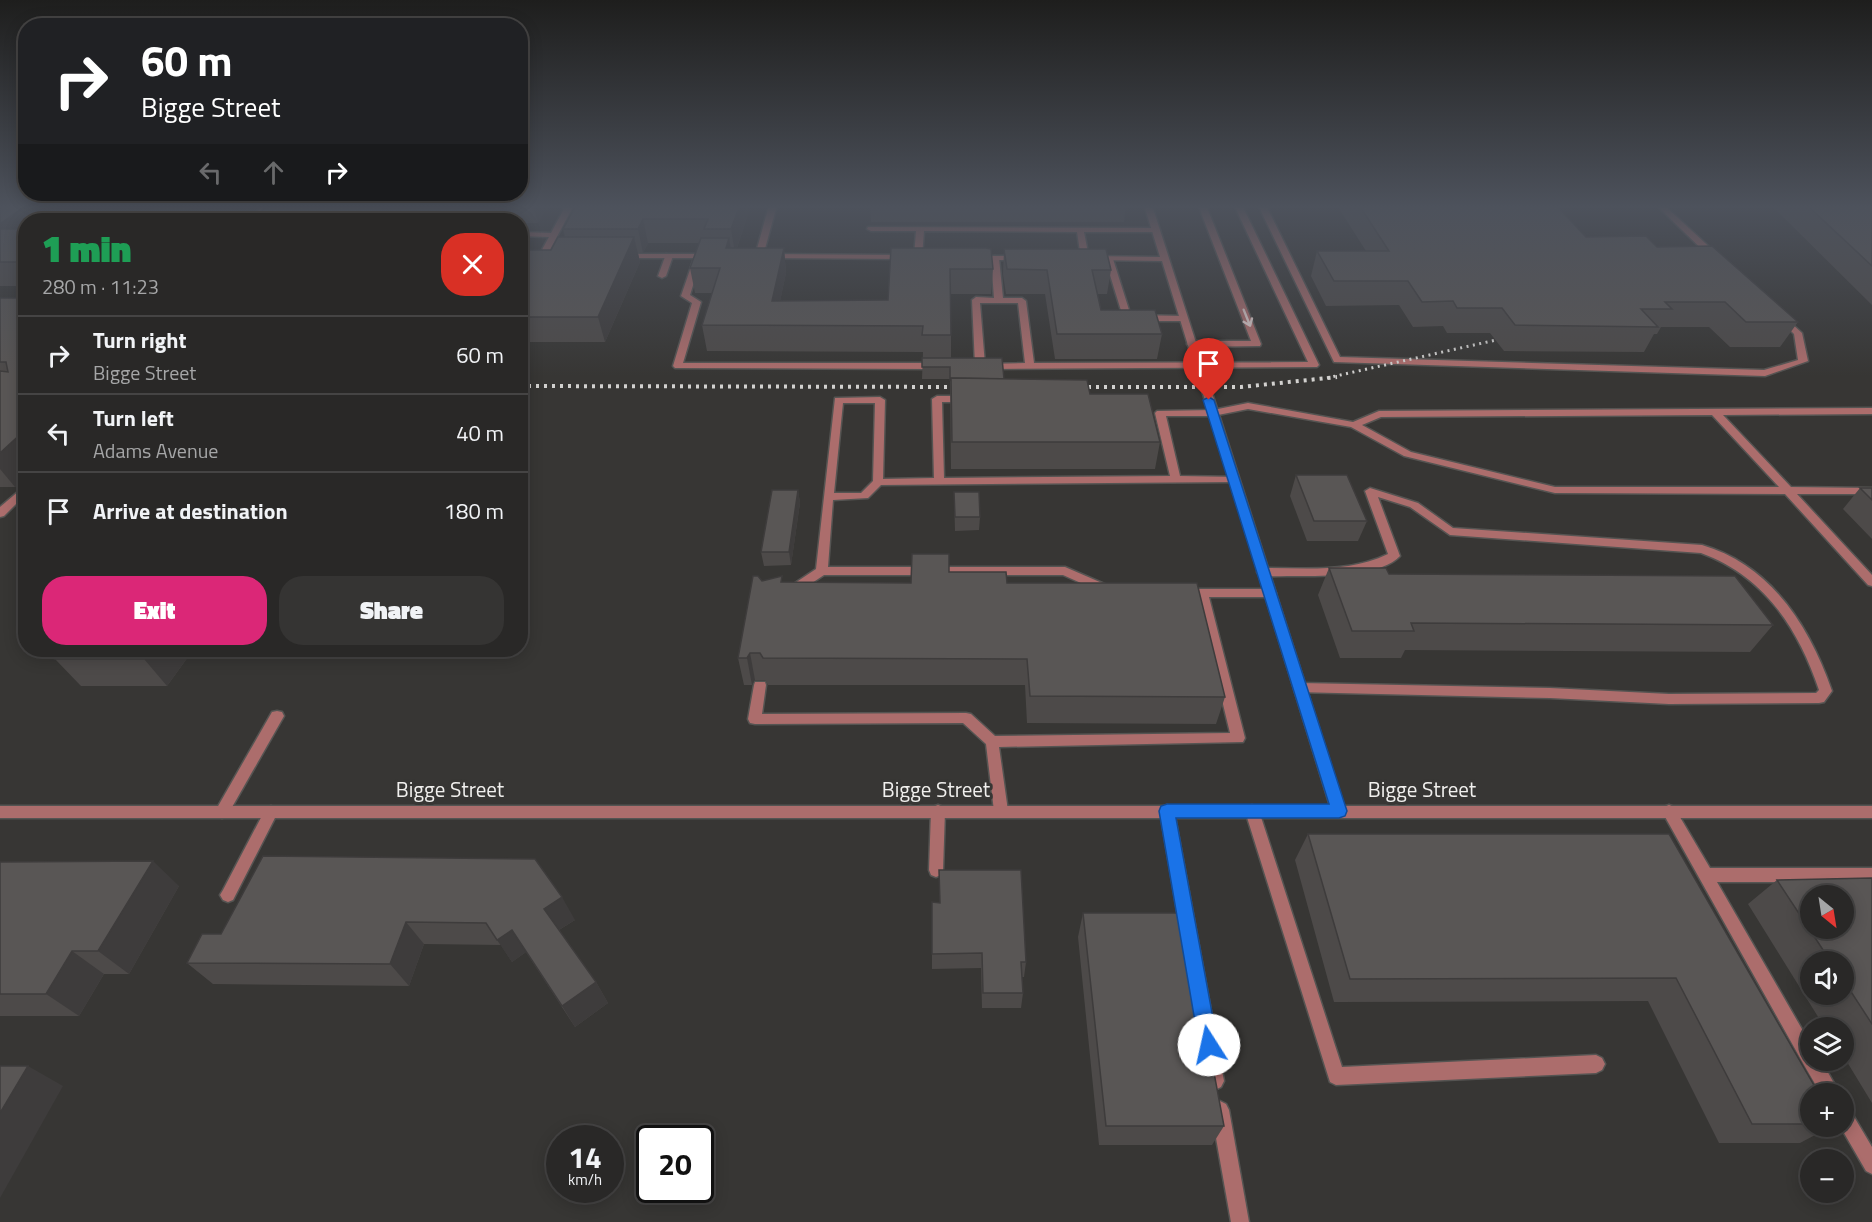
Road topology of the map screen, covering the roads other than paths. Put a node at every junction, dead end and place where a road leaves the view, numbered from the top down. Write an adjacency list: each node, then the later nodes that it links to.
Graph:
1 (667, 262): 9 (street)
2 (696, 262): 15 (street)
3 (995, 262): 10 (street)
4 (1110, 262): 12 (street)
5 (1166, 262): 12 (street)
6 (1224, 262): 13 (street, one-way to 13)
7 (1265, 262): 18 (street)
8 (1290, 262): 11 (street)
9 (662, 276)
10 (999, 301): 14 (street); 17 (street)
11 (1772, 309)
12 (1184, 319): 13 (street)
13 (1191, 344): 18 (street)
14 (980, 365): 16 (street); 17 (street)
15 (945, 366)
16 (969, 366)
17 (1030, 366): 18 (street)
18 (1198, 366): 24 (street)
19 (972, 399): 29 (street)
20 (1149, 410): 23 (street)
21 (1872, 411): 22 (street)
22 (1716, 412): 25 (street); 31 (street)
23 (1160, 413): 24 (street); 27 (street)
24 (1213, 413): 25 (street); 26 (street)
25 (1354, 425): 31 (street)
26 (1234, 479): 27 (street); 36 (street)
27 (1176, 480): 29 (street)
28 (878, 482): 29 (street); 33 (street); 33 (street)
29 (939, 482)
30 (1872, 491): 31 (street)
31 (1792, 493): 37 (street)
32 (18, 496): 34 (street)
33 (828, 497): 35 (street)
34 (0, 513)
35 (822, 571): 38 (street); 42 (street)
36 (1263, 572): 40 (street); 44 (street)
37 (1872, 582)
38 (1113, 593)
39 (1202, 593): 40 (street); 41 (street); 46 (street)
40 (1270, 593): 44 (street)
41 (1181, 594)
42 (780, 598)
43 (760, 685): 46 (street)
44 (1300, 688): 51 (street)
45 (277, 716): 54 (street)
46 (992, 742): 49 (street)
47 (1252, 810): 50 (street, Bigge Street); 51 (street, Bigge Street); 62 (street)
48 (938, 811): 49 (street, Bigge Street); 55 (street, Bigge Street); 57 (street)
49 (1001, 811): 50 (street, Bigge Street)
50 (1167, 811): 65 (street)
51 (1339, 811): 52 (street, Bigge Street)
52 (1669, 811): 56 (street, Bigge Street); 59 (street)
53 (0, 812): 54 (street, Bigge Street)
54 (222, 812): 55 (street, Bigge Street)
55 (271, 812): 60 (street)
56 (1872, 812)
57 (936, 870)
58 (1872, 875): 59 (street)
59 (1704, 876): 61 (street)
60 (228, 895)
61 (1800, 1041)
62 (1596, 1064)
63 (1854, 1134): 64 (street)
64 (1872, 1165)
65 (1240, 1222)

